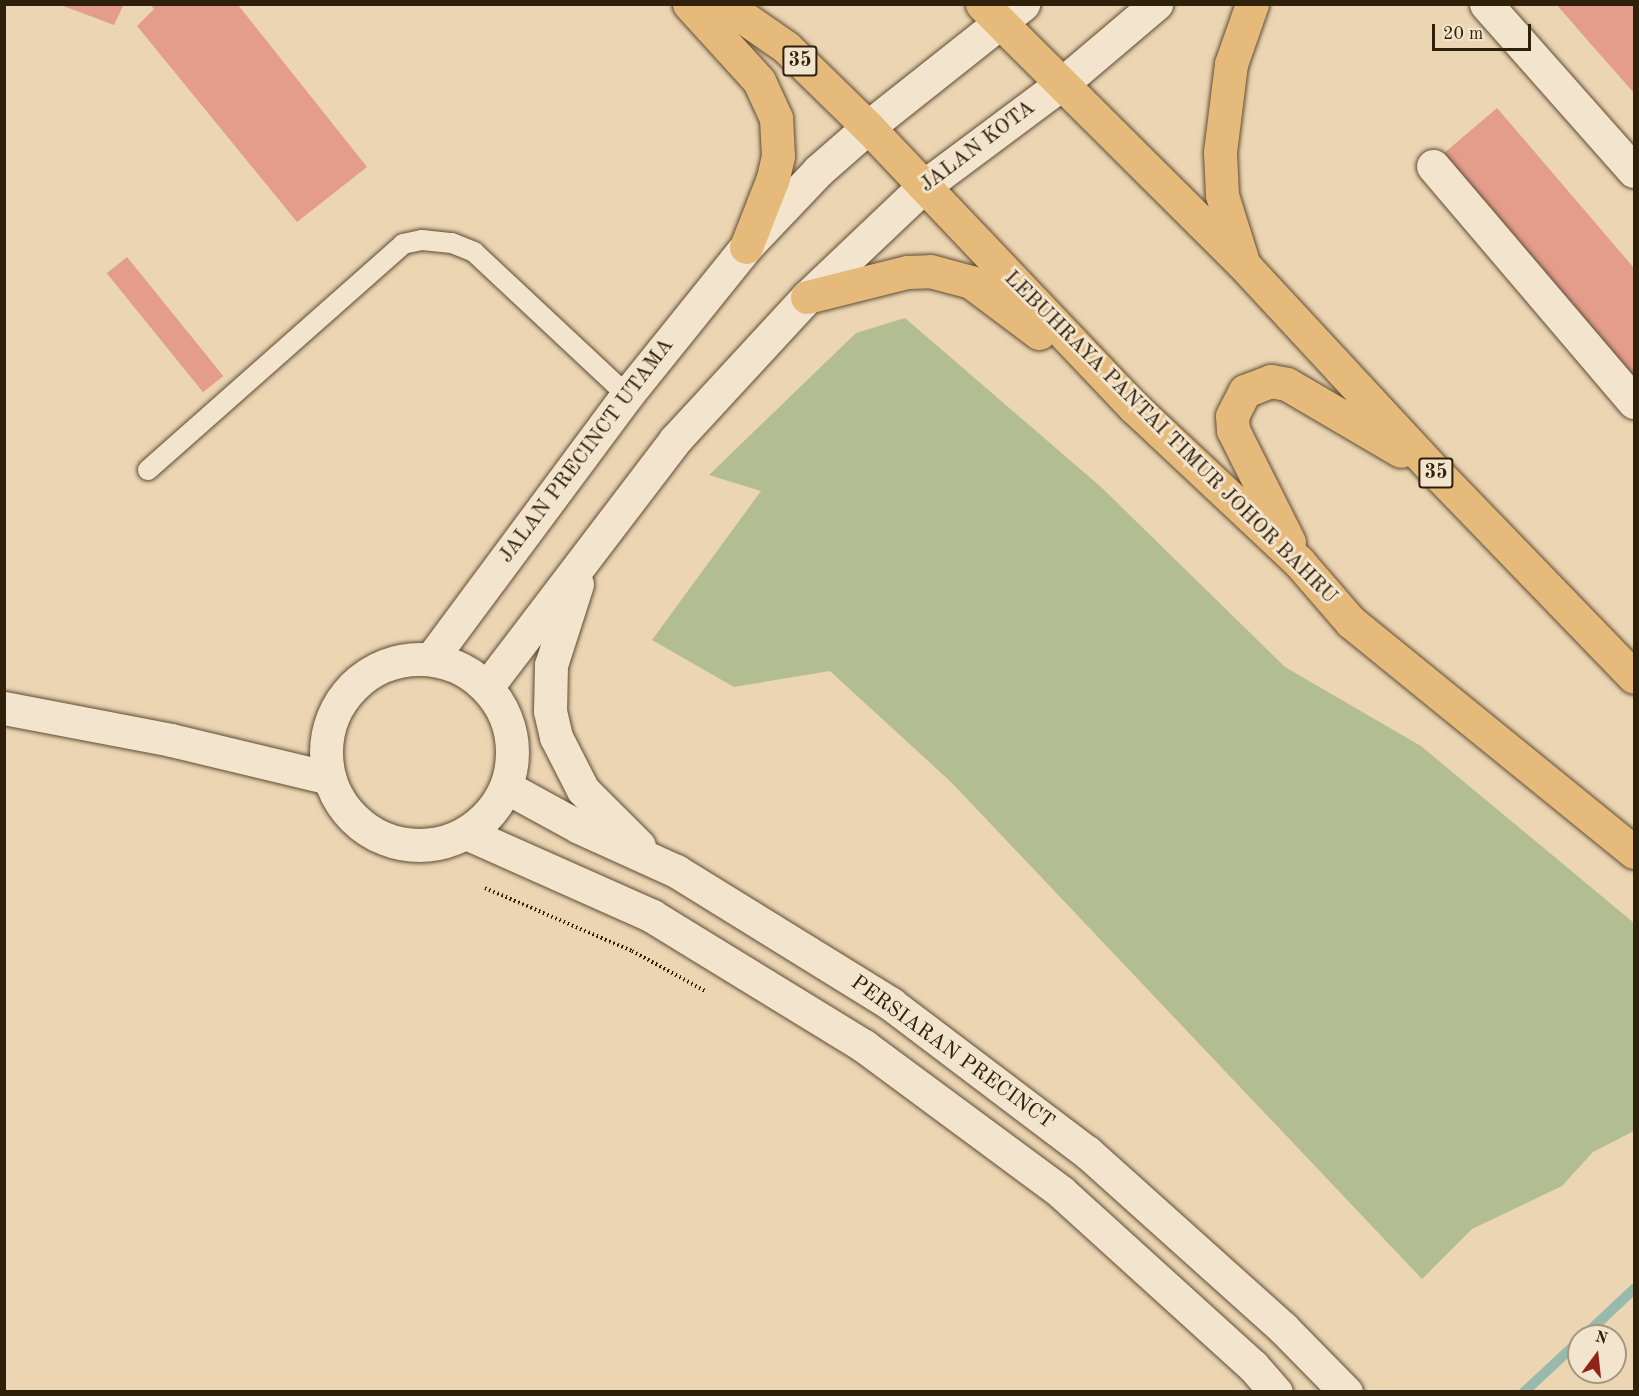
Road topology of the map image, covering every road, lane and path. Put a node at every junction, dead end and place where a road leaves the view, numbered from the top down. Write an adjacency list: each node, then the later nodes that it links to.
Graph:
1 (689, 4): 12 (highway)
2 (724, 4): 8 (highway, LEBUHRAYA PANTAI TIMUR JOHOR BAHRU / 35)
3 (1156, 4): 7 (street, JALAN KOTA)
4 (1252, 4): 13 (highway)
5 (1486, 4): 10 (street)
6 (1002, 10): 7 (highway, 35); 8 (street)
7 (1064, 82): 11 (street, JALAN KOTA); 13 (highway, 35)
8 (868, 127): 11 (highway, LEBUHRAYA PANTAI TIMUR JOHOR BAHRU / 35); 12 (street)
9 (1433, 166): 16 (street)
10 (1635, 171)
11 (923, 188): 14 (street, JALAN KOTA); 17 (highway, LEBUHRAYA PANTAI TIMUR JOHOR BAHRU / 35)
12 (746, 247): 15 (street, JALAN PRECINCT UTAMA)
13 (1243, 264): 19 (highway, 35)
14 (807, 297): 17 (highway); 20 (street)
15 (627, 395): 18 (lane); 22 (street, JALAN PRECINCT UTAMA)
16 (1635, 402)
17 (1135, 408): 21 (highway, LEBUHRAYA PANTAI TIMUR JOHOR BAHRU / 35)
18 (148, 470)
19 (1435, 471): 21 (highway); 23 (highway, 35)
20 (588, 555): 24 (street); 30 (street)
21 (1299, 562): 29 (highway, LEBUHRAYA PANTAI TIMUR JOHOR BAHRU / 35)
22 (431, 659): 24 (street); 26 (street)
23 (1635, 677)
24 (487, 687): 27 (street)
25 (4, 708): 26 (street)
26 (329, 778): 28 (street)
27 (506, 787): 28 (street); 30 (street, PERSIARAN PRECINCT)
28 (466, 833): 33 (street)
29 (1635, 852)
30 (653, 861): 34 (street, PERSIARAN PRECINCT)
31 (485, 888): 32 (path)
32 (714, 996)
33 (1276, 1392)
34 (1346, 1392)

